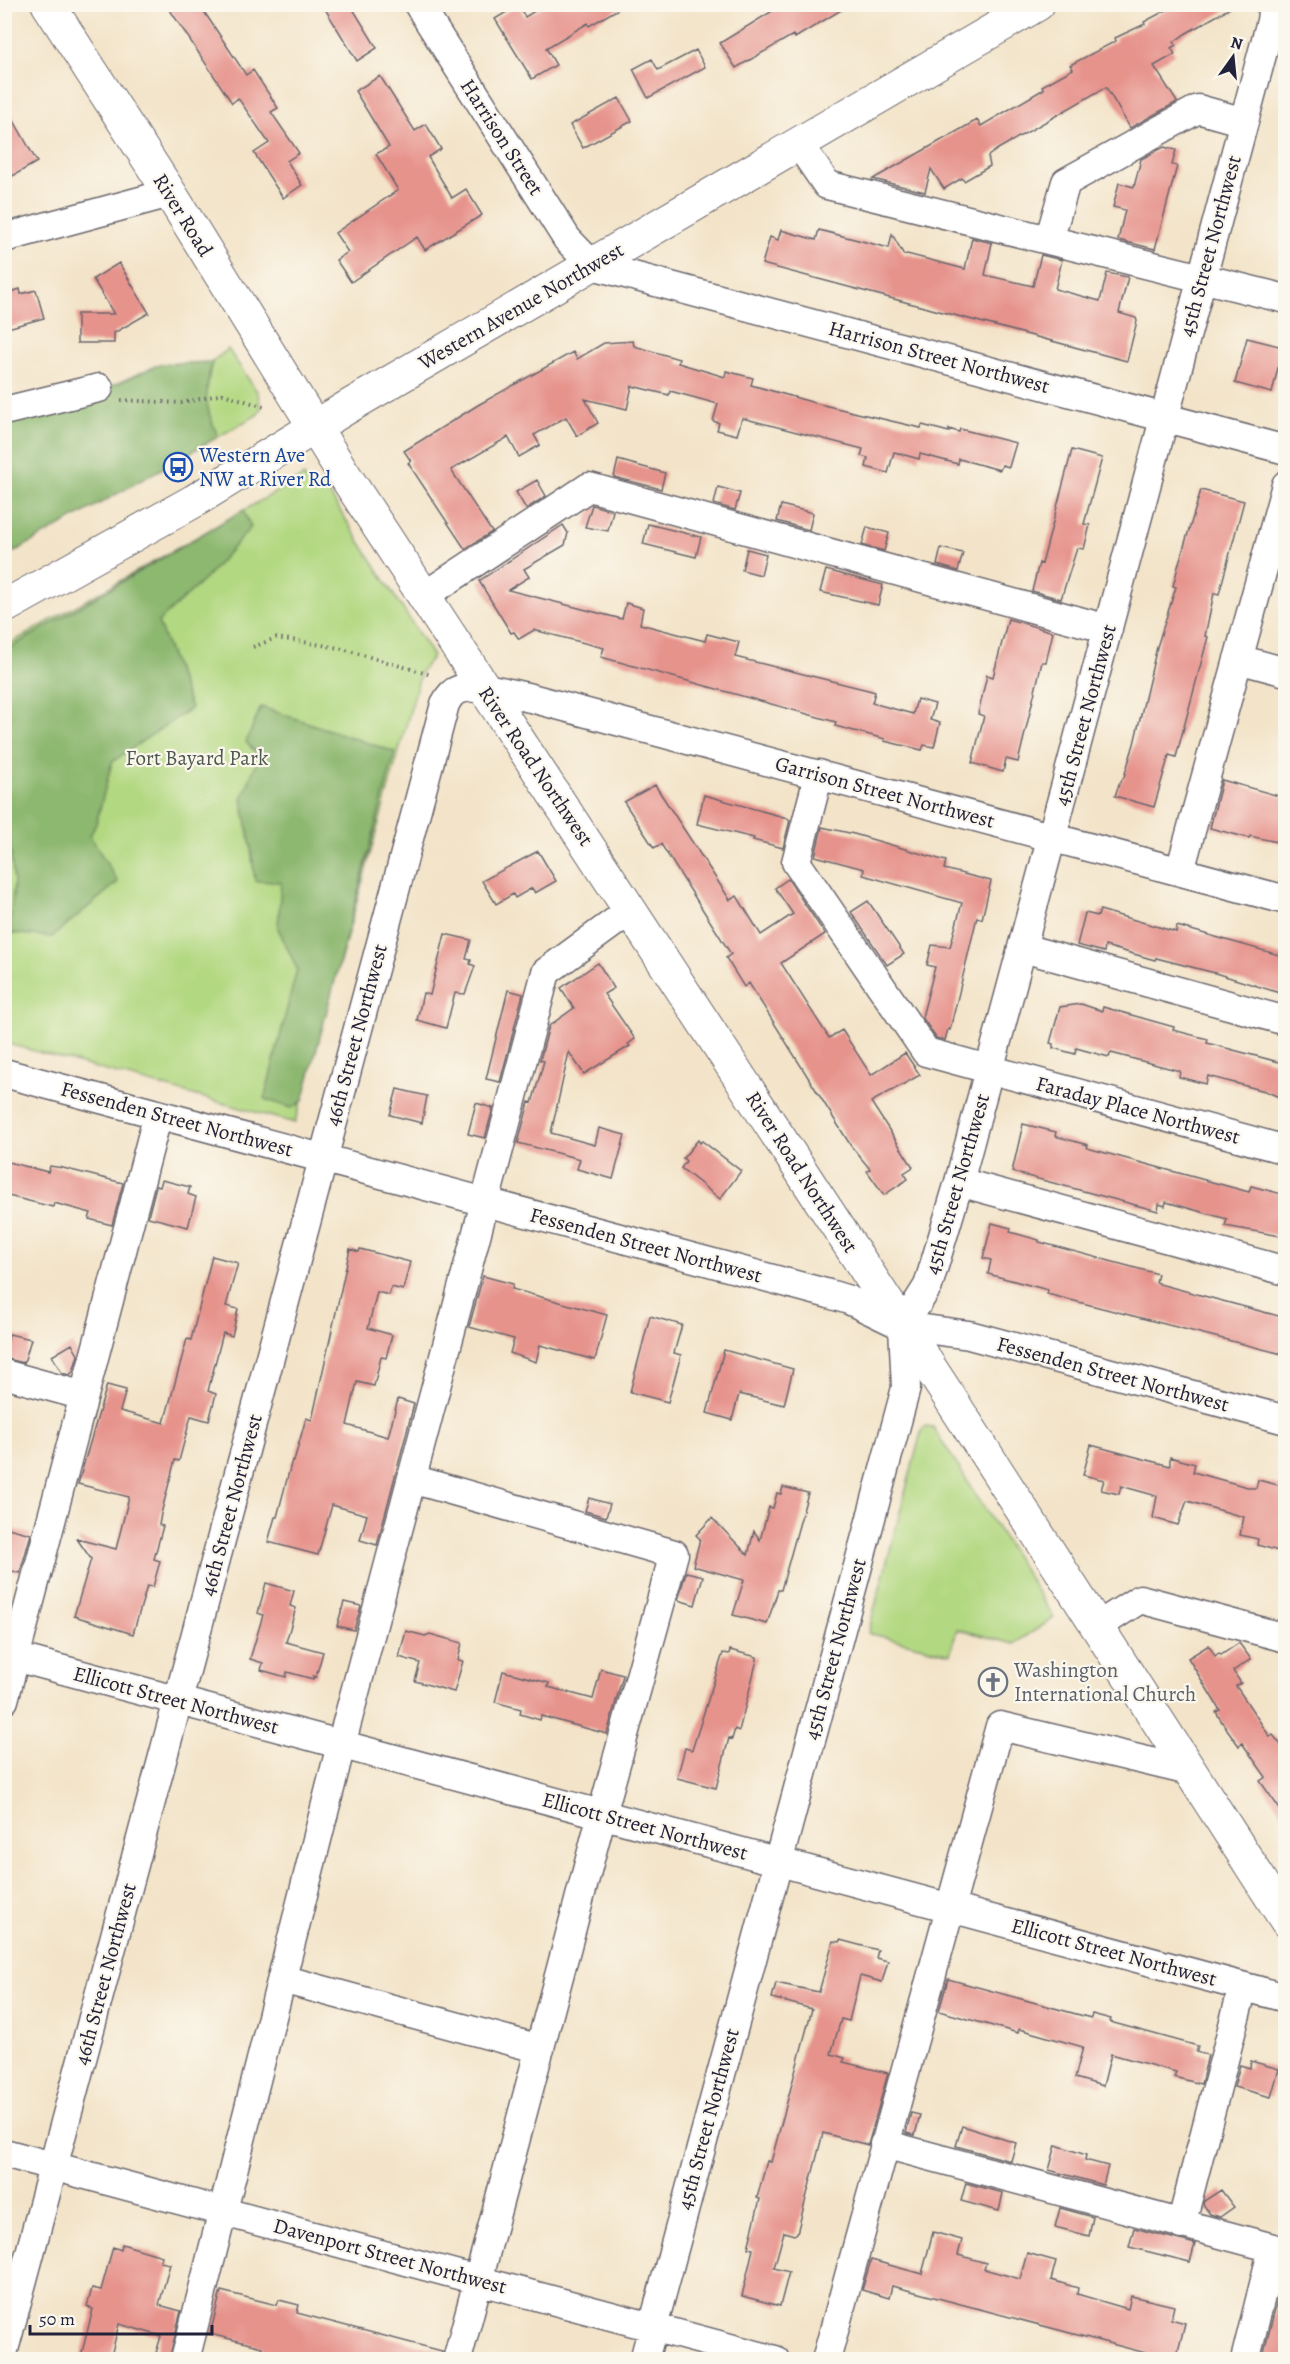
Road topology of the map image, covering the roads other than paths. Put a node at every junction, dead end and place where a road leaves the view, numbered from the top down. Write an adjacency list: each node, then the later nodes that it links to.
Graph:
1 (48, 4): 7 (main road, River Road)
2 (1038, 4): 6 (main road, Western Avenue Northwest)
3 (1273, 4): 5 (street, 45th Street Northwest)
4 (418, 5): 10 (street, Harrison Street)
5 (1244, 122): 9 (street); 11 (street, 45th Street Northwest)
6 (799, 144): 9 (street); 10 (main road, Western Avenue Northwest)
7 (170, 193): 8 (street); 16 (main road, River Road)
8 (4, 238)
9 (1049, 240): 11 (street)
10 (592, 265): 15 (street, Harrison Street Northwest); 16 (main road, Western Avenue Northwest)
11 (1202, 277): 12 (street); 15 (street, 45th Street Northwest)
12 (1286, 299)
13 (99, 388): 14 (street)
14 (4, 411)
15 (1164, 418): 17 (street, Harrison Street Northwest); 21 (street, 45th Street Northwest)
16 (315, 427): 19 (main road, River Road Northwest); 20 (main road, Western Avenue Northwest)
17 (1286, 450)
18 (1286, 485): 22 (street)
19 (424, 596): 21 (street); 24 (main road, River Road Northwest)
20 (4, 607)
21 (1108, 629): 26 (street, 45th Street Northwest)
22 (1238, 659): 23 (street); 27 (street)
23 (1286, 672)
24 (484, 688): 25 (street, Garrison Street Northwest); 29 (main road, River Road Northwest); 36 (street, 46th Street Northwest)
25 (819, 774): 26 (street, Garrison Street Northwest); 32 (street, Faraday Place Northwest)
26 (1053, 837): 27 (street, Garrison Street Northwest); 30 (street, 45th Street Northwest)
27 (1180, 871): 28 (street, Garrison Street Northwest)
28 (1286, 900)
29 (631, 910): 38 (street); 40 (main road, River Road Northwest)
30 (1023, 948): 31 (street); 32 (street, 45th Street Northwest)
31 (1286, 1021)
32 (990, 1070): 35 (street, Faraday Place Northwest); 37 (street, 45th Street Northwest)
33 (4, 1073): 34 (street, Fessenden Street Northwest)
34 (158, 1114): 36 (street, Fessenden Street Northwest); 42 (street)
35 (1286, 1150)
36 (324, 1159): 38 (street, Fessenden Street Northwest); 49 (street, 46th Street Northwest)
37 (959, 1182): 39 (street); 40 (street, 45th Street Northwest)
38 (486, 1202): 40 (street, Fessenden Street Northwest); 44 (street)
39 (1286, 1271)
40 (903, 1326): 43 (street, Fessenden Street Northwest); 45 (main road, River Road Northwest); 53 (street, 45th Street Northwest)
41 (4, 1374): 42 (street)
42 (84, 1396): 47 (street)
43 (1286, 1420)
44 (412, 1479): 50 (street); 52 (street)
45 (1098, 1626): 46 (street); 51 (main road, River Road Northwest)
46 (1286, 1638)
47 (10, 1656): 48 (street); 49 (street, Ellicott Street Northwest)
48 (4, 1700)
49 (179, 1701): 50 (street, Ellicott Street Northwest); 62 (street, 46th Street Northwest)
50 (341, 1745): 52 (street, Ellicott Street Northwest); 56 (street)
51 (1189, 1771): 54 (street); 55 (main road, River Road Northwest)
52 (602, 1814): 53 (street, Ellicott Street Northwest); 59 (street)
53 (777, 1861): 54 (street, Ellicott Street Northwest); 66 (street, 45th Street Northwest)
54 (950, 1907): 57 (street, Ellicott Street Northwest); 60 (street)
55 (1286, 1920)
56 (282, 1979): 59 (street); 63 (street)
57 (1243, 1987): 58 (street, Ellicott Street Northwest); 64 (street)
58 (1286, 1998)
59 (540, 2049): 65 (street)
60 (884, 2144): 64 (street); 72 (street)
61 (4, 2153): 62 (street, Davenport Street Northwest)
62 (54, 2166): 63 (street, Davenport Street Northwest); 67 (street, 46th Street Northwest)
63 (223, 2211): 65 (street, Davenport Street Northwest); 68 (street)
64 (1181, 2225): 73 (street)
65 (478, 2280): 66 (street, Davenport Street Northwest); 69 (street)
66 (653, 2326): 70 (street, 45th Street Northwest); 71 (street, Davenport Street Northwest)
67 (4, 2350)
68 (185, 2360)
69 (457, 2360)
70 (644, 2360)
71 (775, 2360)
72 (826, 2360)
73 (1245, 2360)

